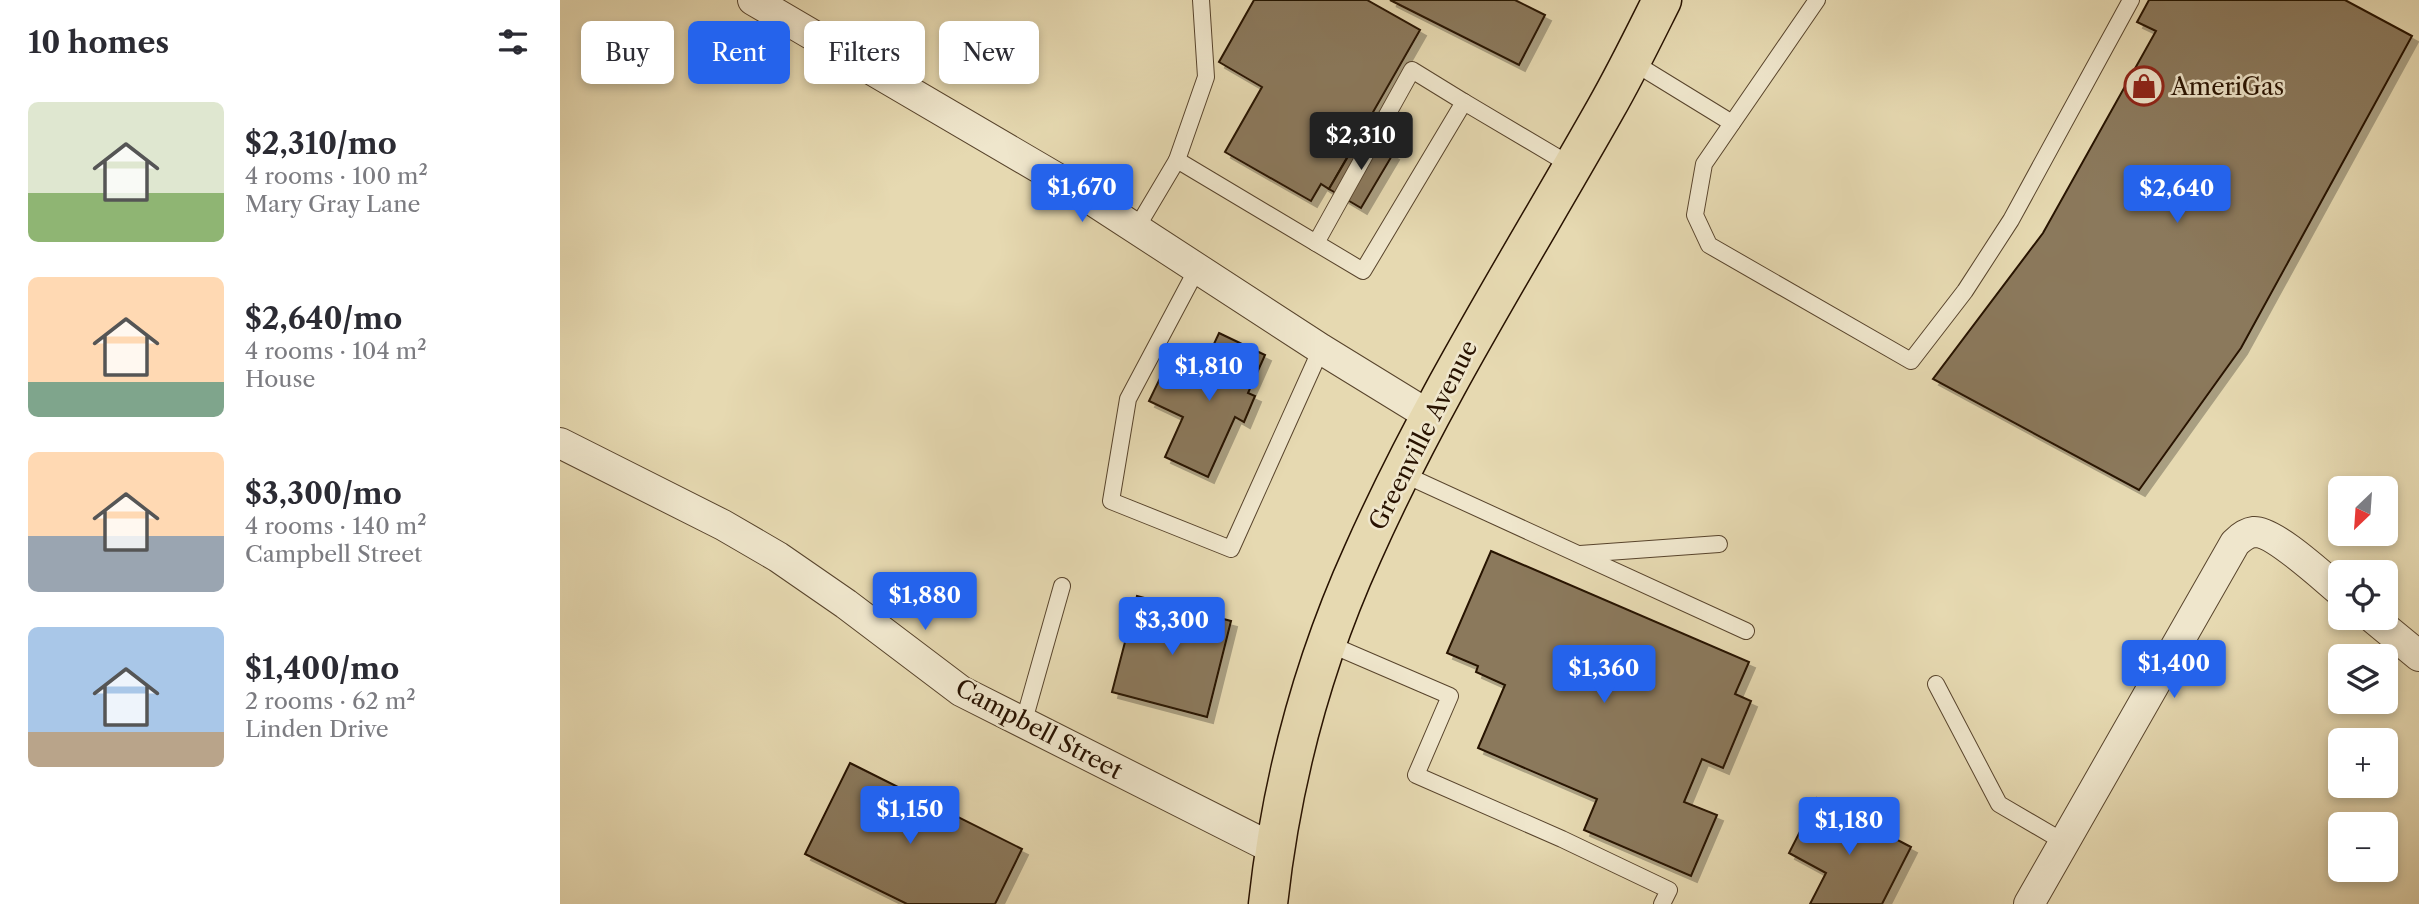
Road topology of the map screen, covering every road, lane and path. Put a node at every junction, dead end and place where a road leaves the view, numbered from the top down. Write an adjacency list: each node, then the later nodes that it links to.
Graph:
1 (752, 0): 11 (street)
2 (1201, 0): 9 (lane)
3 (1662, 0): 6 (main road, Greenville Avenue)
4 (1817, 0): 8 (lane)
5 (2131, 0): 8 (lane)
6 (1631, 61): 8 (lane); 10 (main road, Greenville Avenue)
7 (1464, 102): 10 (lane); 12 (lane); 12 (lane)
8 (1732, 123)
9 (1177, 160): 11 (lane); 12 (lane)
10 (1572, 166): 15 (main road, Greenville Avenue)
11 (1136, 229): 13 (street)
12 (1316, 243)
13 (1197, 269): 14 (street); 14 (lane)
14 (1321, 349): 15 (street)
15 (1430, 416): 17 (main road, Greenville Avenue)
16 (560, 443): 27 (street, Campbell Street)
17 (1401, 473): 19 (lane); 24 (main road, Greenville Avenue)
18 (1718, 544): 19 (lane)
19 (1578, 554): 23 (lane)
20 (2328, 581): 28 (street)
21 (1062, 586): 27 (lane)
22 (2388, 630): 25 (street)
23 (1746, 631)
24 (1327, 643): 29 (main road, Greenville Avenue); 31 (lane)
25 (2419, 656)
26 (1936, 684): 28 (lane)
27 (1023, 723): 29 (street, Campbell Street)
28 (2064, 842): 32 (street)
29 (1276, 850): 30 (main road, Greenville Avenue)
30 (1274, 902)
31 (1662, 904)
32 (2029, 904)

